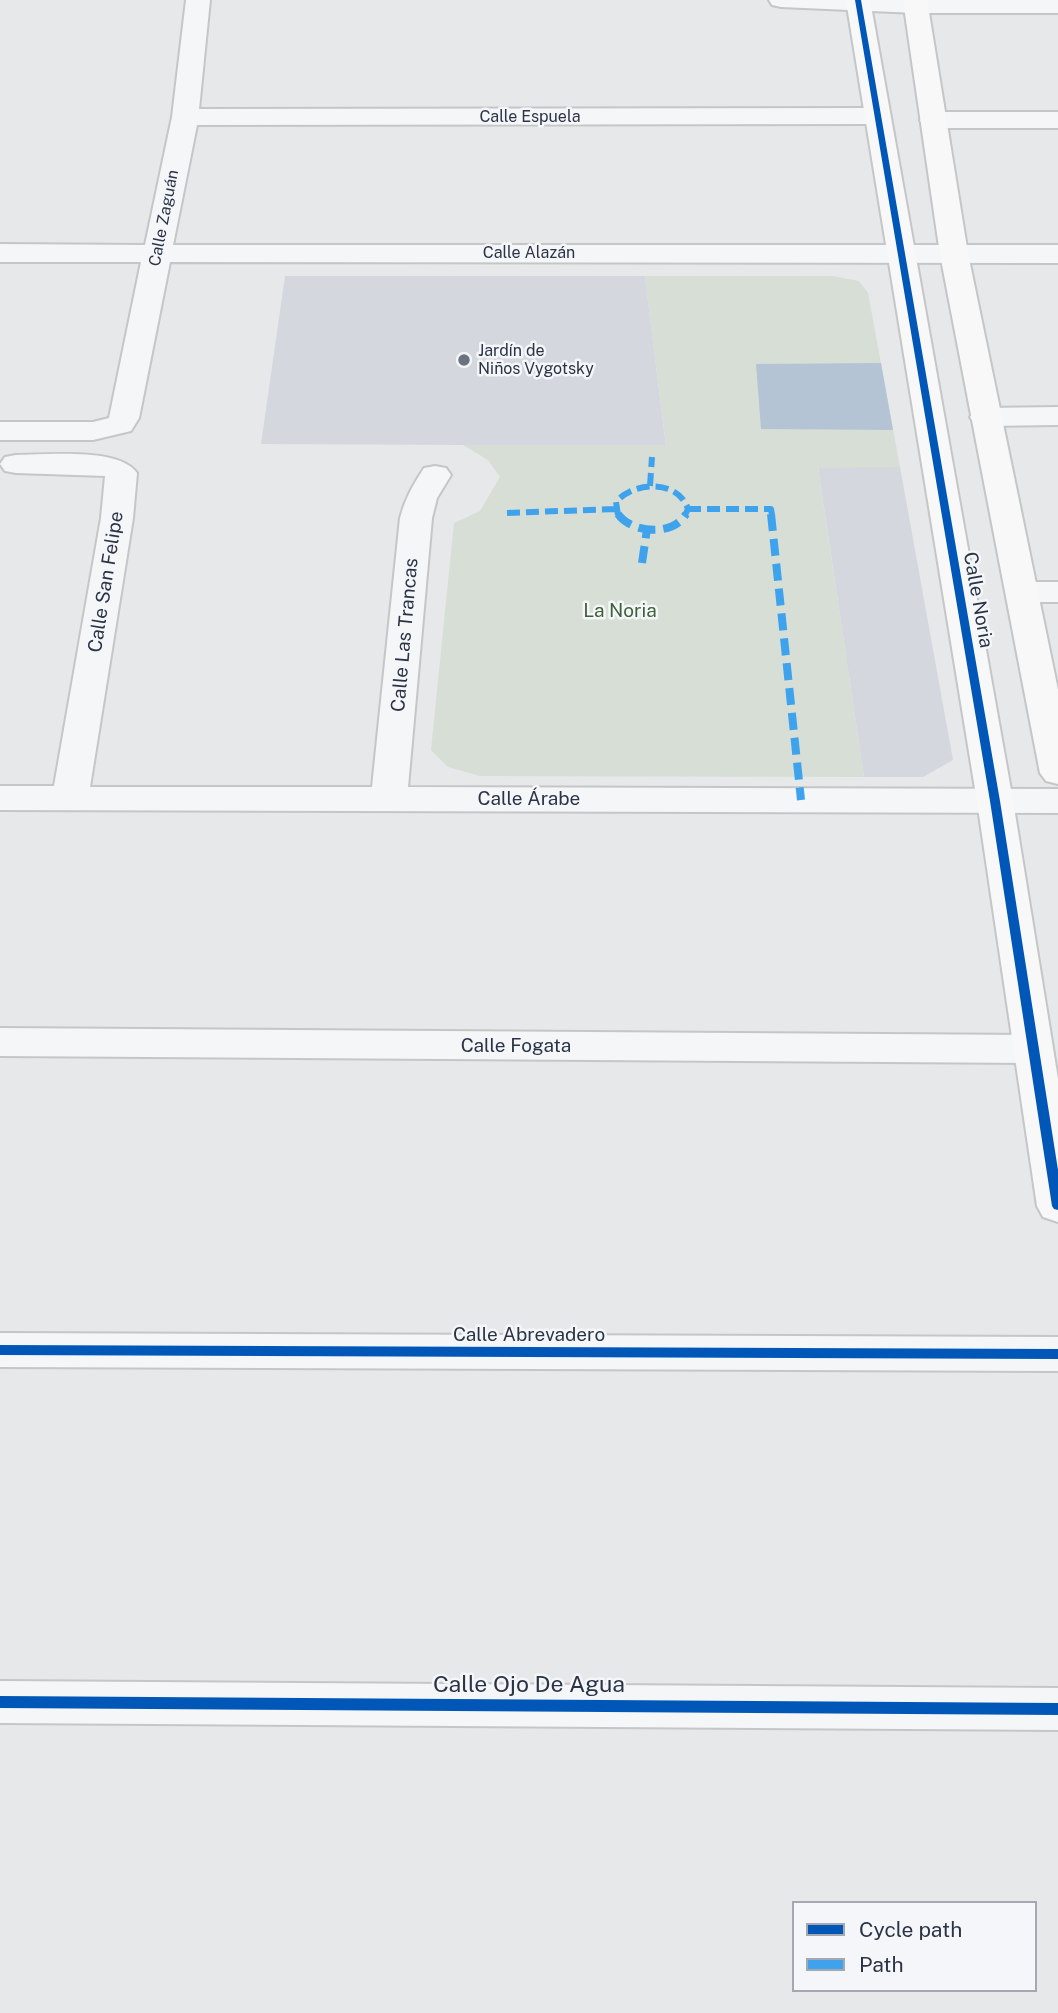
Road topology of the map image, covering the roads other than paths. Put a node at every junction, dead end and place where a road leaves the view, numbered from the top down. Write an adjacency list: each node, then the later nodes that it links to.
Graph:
1 (198, 0): 7 (street, Calle Zaguán)
2 (782, 0): 3 (street)
3 (858, 1): 4 (street); 6 (street, Calle Noria)
4 (915, 2): 5 (street); 8 (street)
5 (1058, 5)
6 (876, 116): 7 (street, Calle Espuela); 12 (street, Calle Noria)
7 (185, 117): 11 (street, Calle Zaguán)
8 (933, 120): 9 (street); 13 (street)
9 (1058, 120)
10 (0, 253): 11 (street, Calle Alazán)
11 (157, 253): 12 (street, Calle Alazán); 17 (street, Calle Zaguán)
12 (899, 254): 13 (street, Calle Alazán); 26 (street, Calle Noria)
13 (954, 254): 14 (street, Calle Alazán); 16 (street)
14 (1058, 254)
15 (1058, 416): 16 (street)
16 (985, 417): 20 (street)
17 (0, 431)
18 (16, 464): 24 (street, Calle San Felipe)
19 (435, 475): 25 (street, Calle Las Trancas)
20 (1022, 592): 21 (street); 22 (street)
21 (1058, 592)
22 (1058, 773)
23 (0, 797): 24 (street, Calle Árabe)
24 (70, 797): 25 (street, Calle Árabe)
25 (389, 799): 26 (street, Calle Árabe)
26 (995, 801): 27 (street, Calle Árabe); 29 (street, Calle Noria)
27 (1058, 801)
28 (0, 1042): 29 (street, Calle Fogata)
29 (1032, 1049): 30 (street, Calle Noria)
30 (1058, 1206)
31 (0, 1350): 32 (street, Calle Abrevadero)
32 (1058, 1354)
33 (0, 1702): 34 (street, Calle Ojo De Agua)
34 (1058, 1709)

